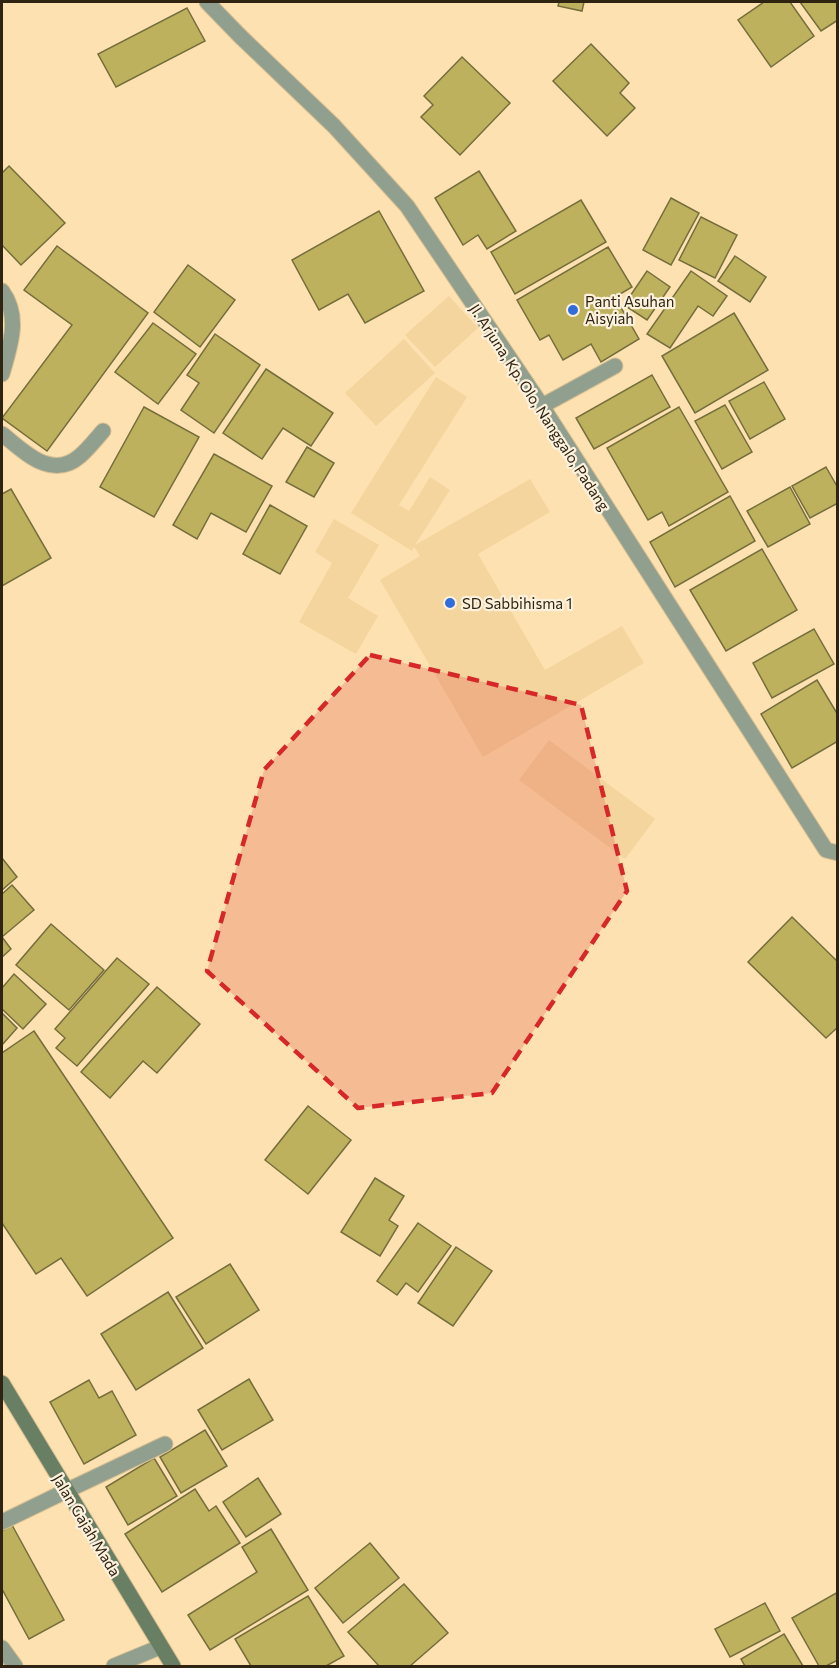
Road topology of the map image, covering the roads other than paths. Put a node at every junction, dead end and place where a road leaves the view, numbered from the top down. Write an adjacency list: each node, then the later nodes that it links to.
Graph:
1 (207, 2): 5 (street, Jl. Arjuna, Kp. Olo, Nanggalo, Padang)
2 (2, 291): 4 (street)
3 (615, 366): 5 (street)
4 (2, 374)
5 (542, 406): 8 (street, Jl. Arjuna, Kp. Olo, Nanggalo, Padang)
6 (103, 431): 7 (street)
7 (2, 434)
8 (832, 852)
9 (2, 1383): 11 (main road, Jalan Gajah Mada)
10 (165, 1444): 11 (street)
11 (66, 1491): 12 (street); 13 (main road, Jalan Gajah Mada)
12 (2, 1522)
13 (160, 1647): 16 (street); 17 (main road, Jalan Gajah Mada)
14 (2, 1648): 15 (street)
15 (15, 1666)
16 (114, 1666)
17 (173, 1666)

